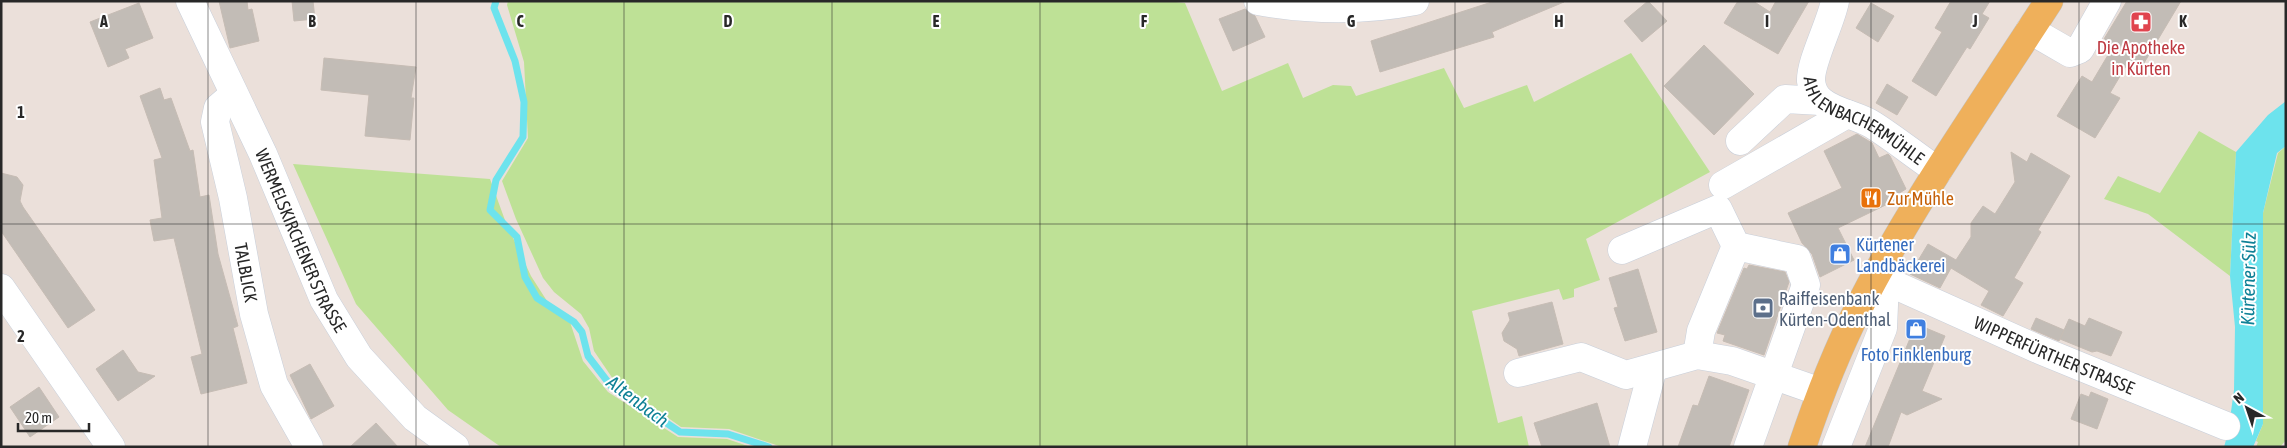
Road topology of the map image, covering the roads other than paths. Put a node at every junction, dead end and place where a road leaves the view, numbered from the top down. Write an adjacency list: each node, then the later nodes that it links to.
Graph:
1 (190, 1): 8 (street, WERMELSKIRCHENER STRASSE)
2 (1258, 1): 3 (street)
3 (1415, 1)
4 (1836, 1): 9 (street, AHLENBACHERMÜHLE)
5 (2049, 1): 7 (main road)
6 (2108, 1): 7 (street)
7 (2030, 30): 12 (main road)
8 (233, 95): 25 (street, TALBLICK); 26 (street, WERMELSKIRCHENER STRASSE)
9 (1821, 101): 10 (street, AHLENBACHERMÜHLE); 11 (street)
10 (1847, 114): 12 (street, AHLENBACHERMÜHLE); 13 (street)
11 (1740, 141)
12 (1938, 172): 16 (main road)
13 (1723, 185)
14 (1736, 246): 15 (street); 18 (street); 21 (street)
15 (1622, 250)
16 (1880, 279): 22 (main road); 23 (street, WIPPERFÜRTHER STRASSE); 30 (street)
17 (1, 288): 24 (street)
18 (1697, 356): 19 (street); 21 (street)
19 (1653, 368): 20 (street); 27 (street)
20 (1518, 373)
21 (1773, 376): 22 (street); 28 (street)
22 (1821, 392): 29 (main road)
23 (2226, 426)
24 (111, 447)
25 (310, 447)
26 (455, 447)
27 (1632, 447)
28 (1748, 447)
29 (1802, 447)
30 (1836, 447)

